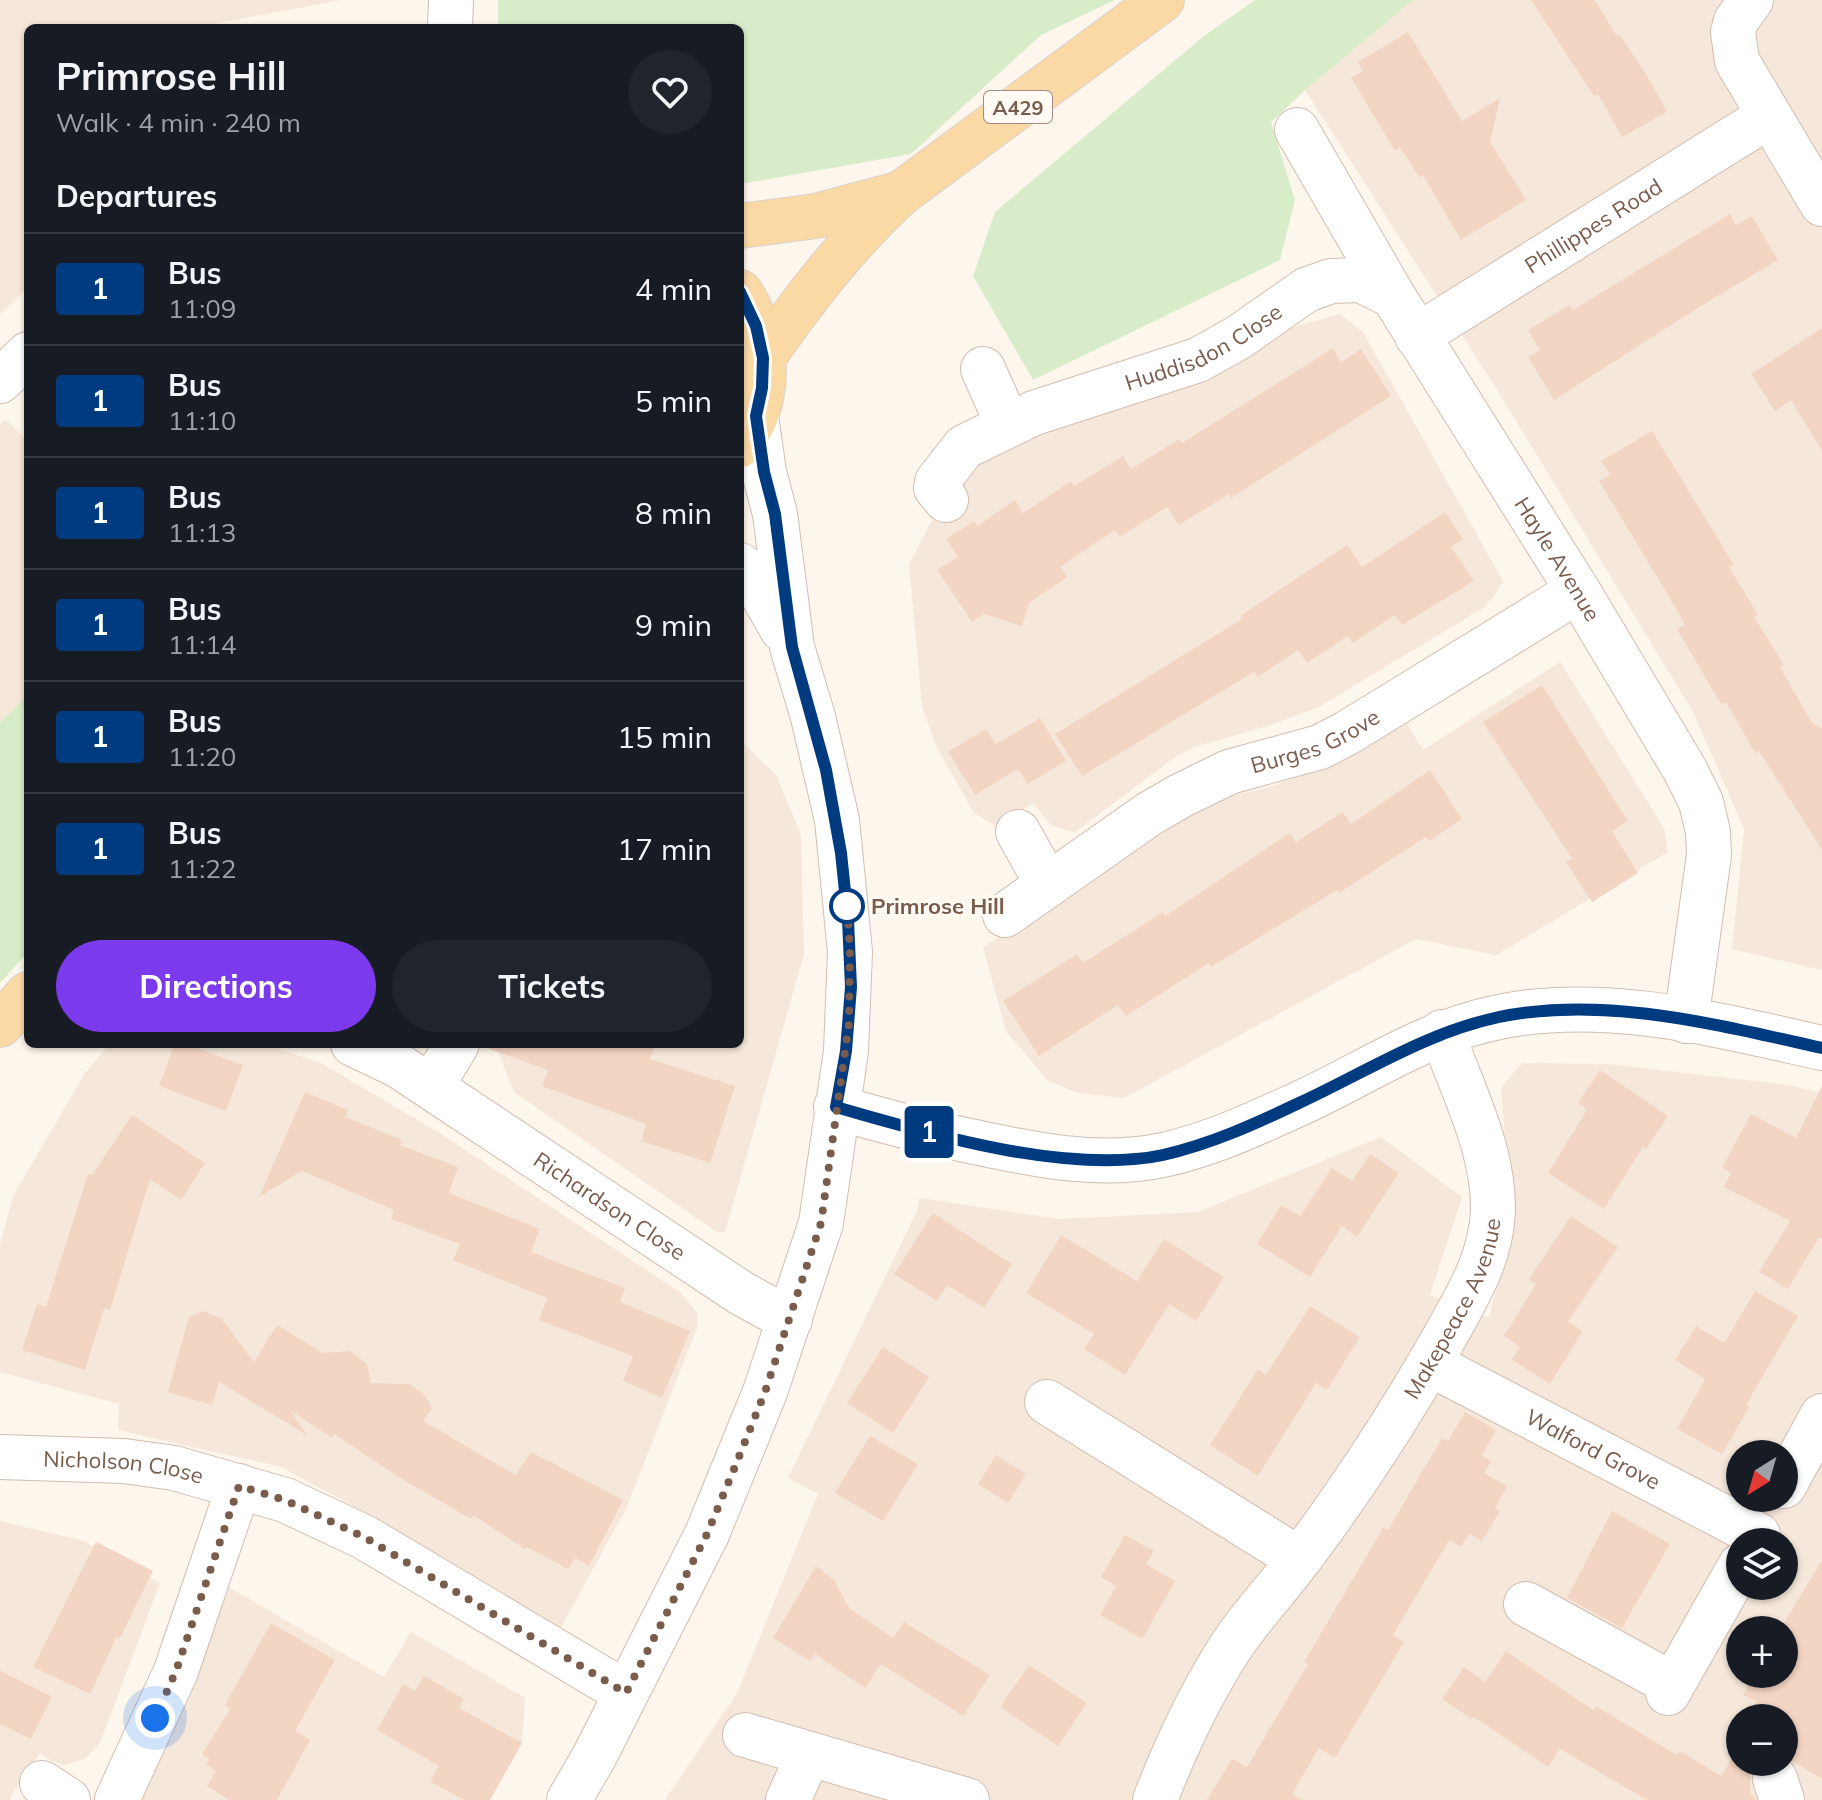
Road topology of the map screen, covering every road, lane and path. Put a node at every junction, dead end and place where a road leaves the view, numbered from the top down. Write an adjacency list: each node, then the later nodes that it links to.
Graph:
1 (451, 0): 4 (street)
2 (1162, 0): 7 (main road, A429)
3 (1737, 4): 5 (street)
4 (450, 24)
5 (1769, 116): 8 (street); 12 (street, Phillippes Road)
6 (1297, 130): 10 (street, Hayle Avenue)
7 (900, 194): 9 (main road); 14 (main road)
8 (1822, 204)
9 (744, 225)
10 (1393, 296): 12 (street, Hayle Avenue); 17 (street, Huddisdon Close)
11 (744, 300): 14 (main road)
12 (1417, 336): 21 (street, Hayle Avenue)
13 (24, 358): 16 (street)
14 (763, 358): 18 (main road)
15 (983, 369): 17 (street)
16 (0, 381)
17 (1008, 425): 19 (street, Huddisdon Close)
18 (748, 431): 22 (street)
19 (946, 500)
20 (744, 568): 22 (street)
21 (1578, 591): 24 (street, Burges Grove); 27 (street, Hayle Avenue)
22 (792, 647): 34 (street)
23 (1018, 832): 24 (street)
24 (1048, 885): 25 (street, Burges Grove)
25 (1005, 915)
26 (24, 998): 28 (main road)
27 (1686, 1021): 29 (street); 32 (street)
28 (0, 1025)
29 (1442, 1032): 34 (street); 36 (street, Makepeace Avenue)
30 (361, 1048): 33 (street, Richardson Close)
31 (455, 1048): 33 (street)
32 (1822, 1048)
33 (431, 1087): 35 (street, Richardson Close)
34 (836, 1107): 35 (street)
35 (790, 1320): 46 (street)
36 (1430, 1364): 42 (street, Walford Grove); 43 (street, Makepeace Avenue)
37 (1047, 1402): 43 (street)
38 (1822, 1416): 40 (street)
39 (0, 1457): 41 (street, Nicholson Close)
40 (1798, 1460)
41 (239, 1486): 46 (street, Nicholson Close); 49 (street)
42 (1744, 1528)
43 (1299, 1559): 53 (street, Makepeace Avenue)
44 (1726, 1590): 45 (street, Walford Grove)
45 (1526, 1604)
46 (626, 1693): 50 (street)
47 (745, 1735): 48 (street)
48 (809, 1754): 51 (street); 52 (street)
49 (117, 1800)
50 (569, 1800)
51 (788, 1800)
52 (967, 1800)
53 (1155, 1800)

